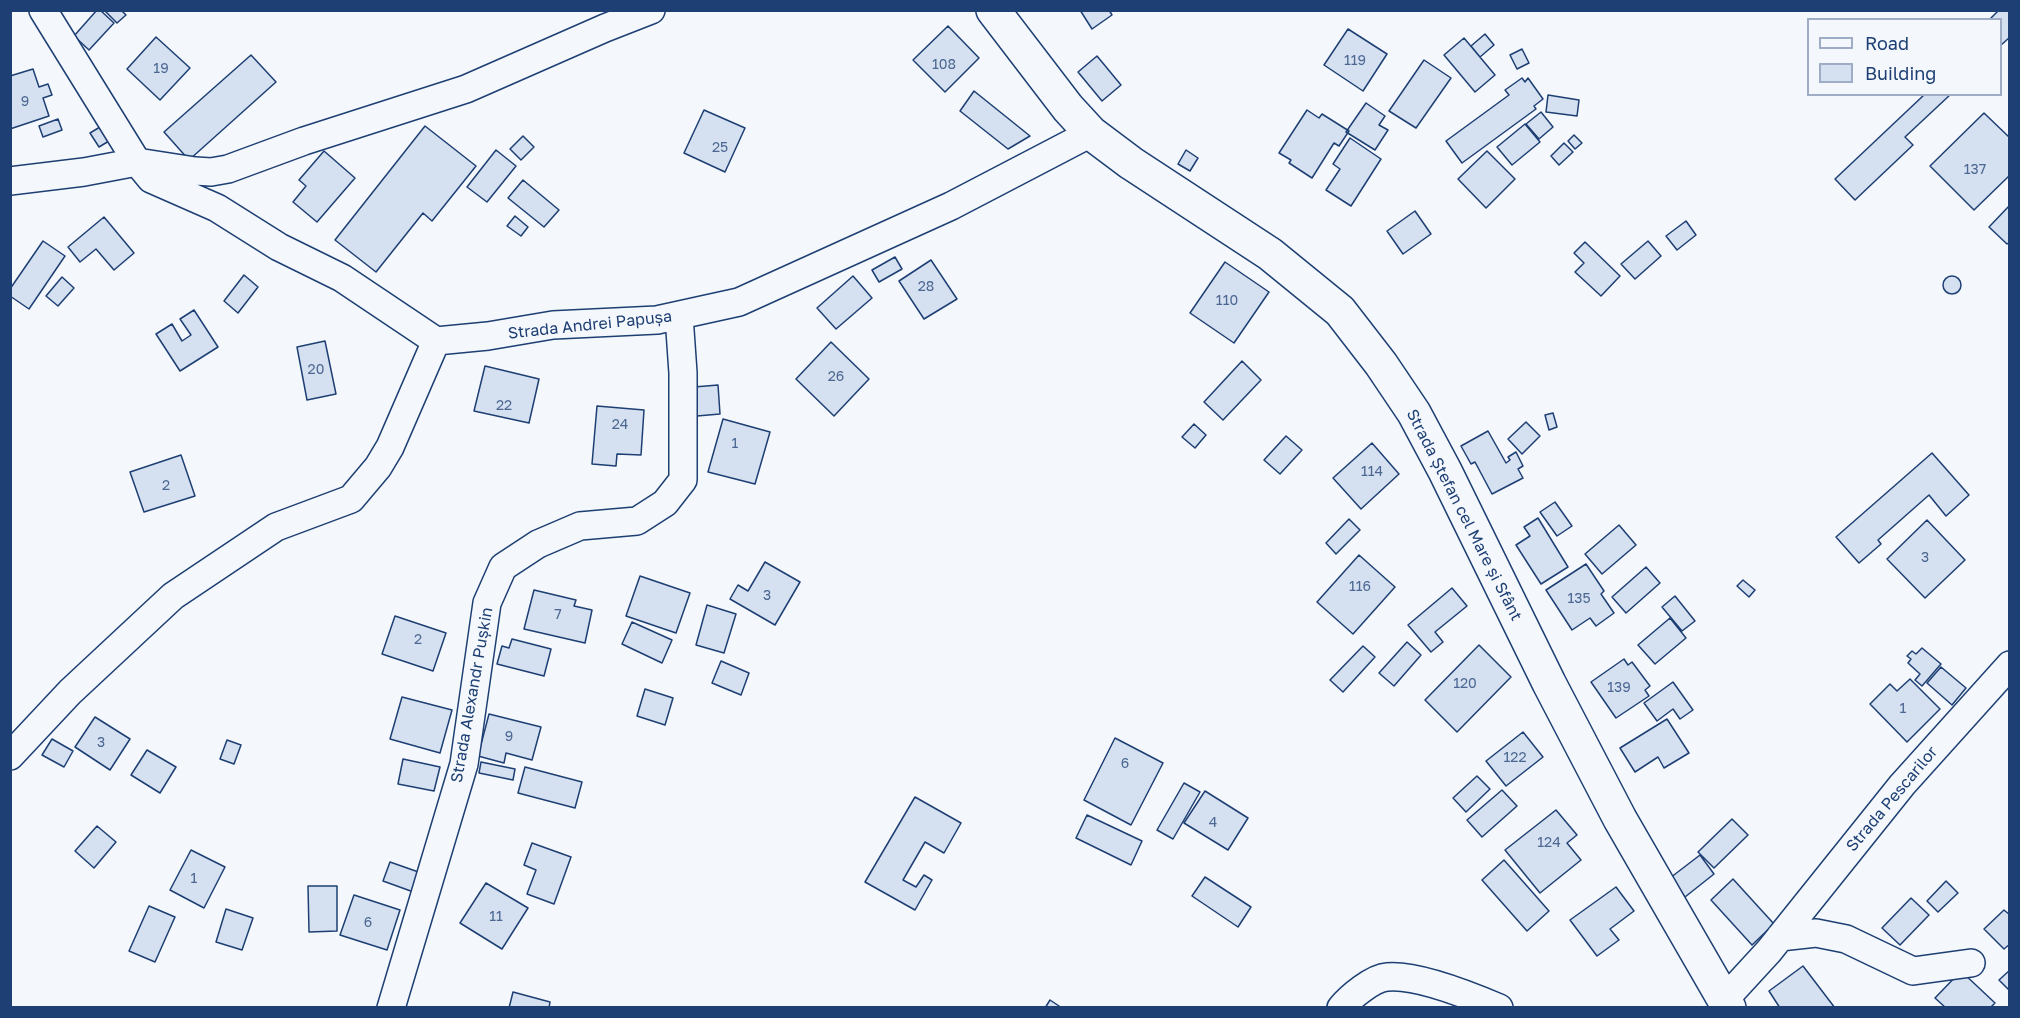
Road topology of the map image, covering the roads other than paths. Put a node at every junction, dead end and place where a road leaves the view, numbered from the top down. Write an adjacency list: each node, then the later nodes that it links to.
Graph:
1 (44, 10): 5 (street)
2 (651, 10): 5 (street)
3 (993, 10): 4 (main road, Strada Ștefan cel Mare și Sfânt)
4 (1091, 133): 7 (street, Strada Andrei Papușa); 13 (main road, Strada Ștefan cel Mare și Sfânt)
5 (137, 162): 6 (street); 8 (street)
6 (10, 181)
7 (679, 316): 8 (street, Strada Andrei Papușa); 14 (street, Strada Alexandr Pușkin)
8 (436, 341): 10 (street)
9 (2010, 664): 11 (street, Strada Pescarilor)
10 (10, 756)
11 (1780, 937): 12 (street); 13 (street, Strada Pescarilor)
12 (1971, 963)
13 (1726, 1004)
14 (392, 1008)
15 (1341, 1008): 16 (street)
16 (1498, 1008)

